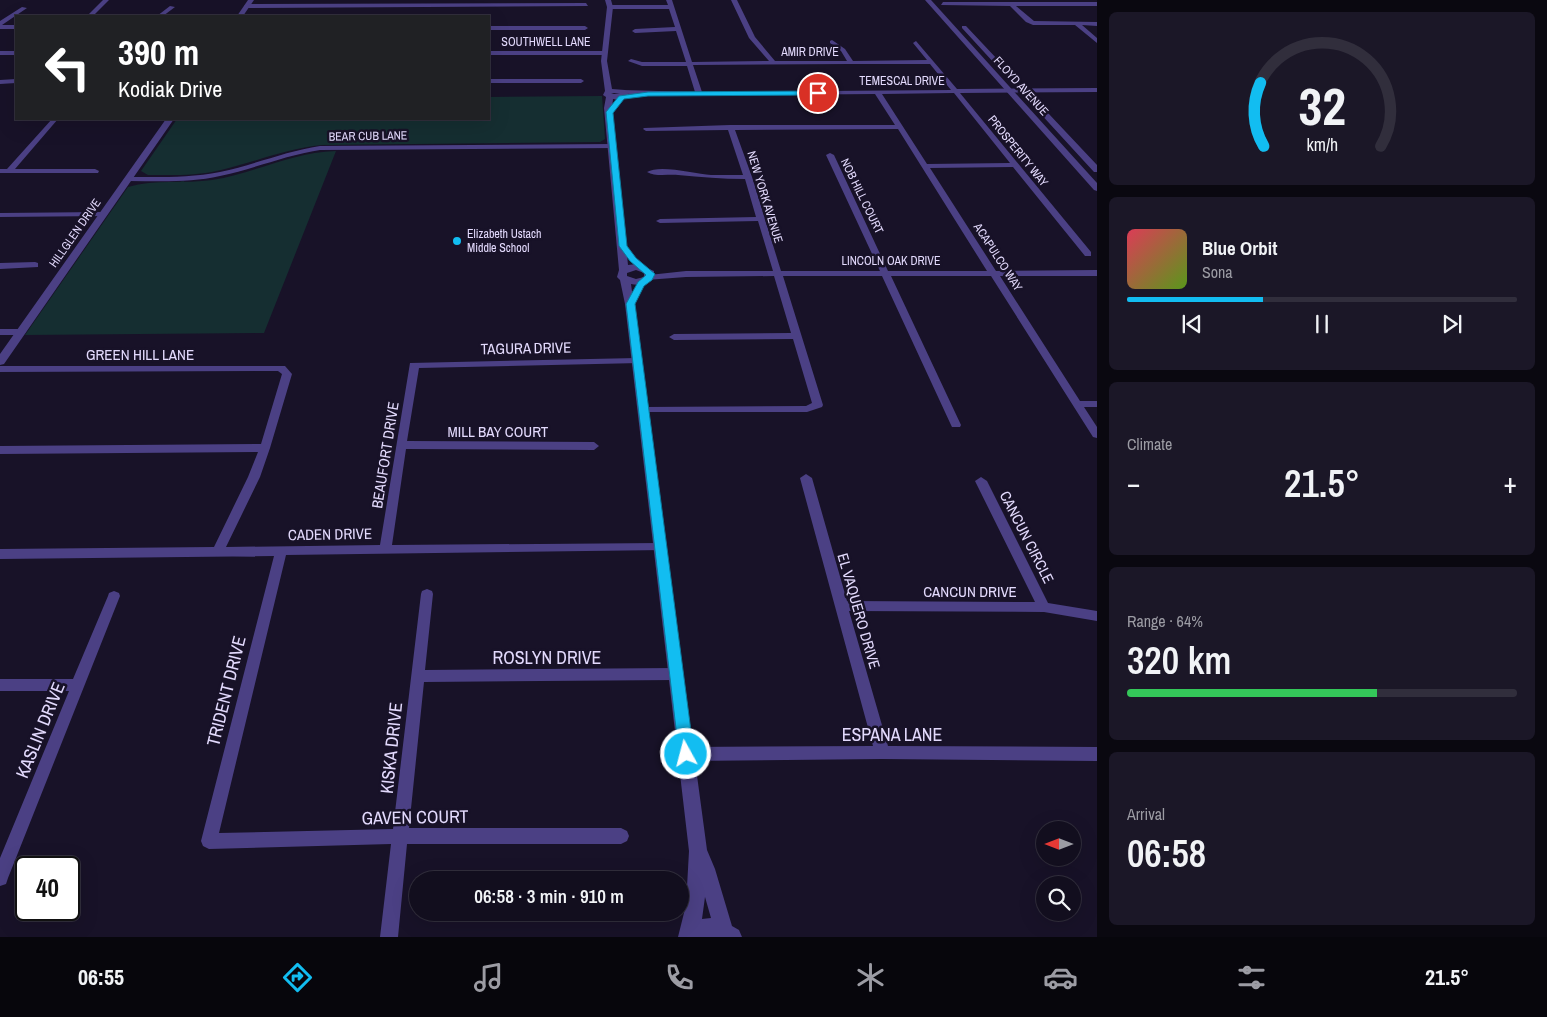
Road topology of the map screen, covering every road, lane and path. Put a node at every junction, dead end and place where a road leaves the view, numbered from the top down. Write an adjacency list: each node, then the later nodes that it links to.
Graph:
1 (106, 0): 20 (street)
2 (366, 0): 13 (street)
3 (669, 0): 17 (street)
4 (734, 0): 42 (street)
5 (928, 0): 54 (street, FLOYD AVENUE)
6 (941, 2): 11 (street); 19 (street)
7 (1036, 2): 11 (street); 12 (street)
8 (249, 3): 13 (street); 22 (street)
9 (490, 3): 14 (street); 15 (street)
10 (609, 4): 17 (street); 39 (street)
11 (1011, 4): 25 (street)
12 (1097, 4)
13 (364, 6): 14 (street)
14 (413, 6): 23 (street)
15 (586, 6)
16 (172, 7): 21 (street)
17 (671, 7): 31 (street)
18 (24, 8): 27 (street)
19 (949, 11)
20 (91, 15)
21 (161, 15)
22 (241, 15)
23 (410, 15)
24 (956, 18): 55 (street, FLOYD AVENUE)
25 (1077, 24): 26 (street); 33 (street)
26 (1097, 24)
27 (0, 26): 28 (street)
28 (15, 27)
29 (490, 28): 30 (street)
30 (585, 28)
31 (678, 29): 32 (street); 44 (street)
32 (635, 31)
33 (1097, 41)
34 (832, 42): 43 (street)
35 (916, 43): 41 (street, PROSPERITY WAY)
36 (0, 52): 37 (street)
37 (15, 52)
38 (490, 53): 39 (street, SOUTHWELL LANE)
39 (604, 53): 50 (street)
40 (631, 61): 44 (street, AMIR DRIVE)
41 (932, 62): 43 (street, AMIR DRIVE); 53 (street, PROSPERITY WAY)
42 (773, 63): 43 (street, AMIR DRIVE); 44 (street, AMIR DRIVE)
43 (851, 63)
44 (689, 64): 59 (street)
45 (8, 81): 46 (street); 49 (street); 51 (street)
46 (15, 81)
47 (490, 81): 48 (street)
48 (581, 81)
49 (0, 82)
50 (608, 82): 57 (street); 58 (street)
51 (0, 89)
52 (1097, 90): 55 (street, TEMESCAL DRIVE)
53 (956, 92): 54 (street, TEMESCAL DRIVE); 56 (street, TEMESCAL DRIVE); 68 (street, PROSPERITY WAY)
54 (1011, 92): 55 (street, TEMESCAL DRIVE); 77 (street, FLOYD AVENUE)
55 (1024, 92): 71 (street, FLOYD AVENUE)
56 (878, 93): 59 (street, TEMESCAL DRIVE); 64 (street, ACAPULCO WAY)
57 (609, 94): 58 (street); 60 (street)
58 (622, 94): 59 (street, TEMESCAL DRIVE); 60 (street)
59 (699, 94)
60 (610, 112): 66 (street)
61 (54, 120): 70 (street)
62 (169, 120): 76 (street, HILLGLEN DRIVE)
63 (730, 128): 64 (street); 65 (street); 75 (street, NEW YORK AVENUE)
64 (900, 128): 69 (street, ACAPULCO WAY)
65 (646, 129)
66 (613, 146): 76 (street, BEAR CUB LANE); 82 (street)
67 (830, 155): 86 (street, NOB HILL COURT)
68 (1016, 165): 69 (street); 83 (street, PROSPERITY WAY)
69 (925, 166): 87 (street, ACAPULCO WAY)
70 (10, 170): 72 (street); 73 (street)
71 (1097, 170)
72 (0, 171)
73 (95, 171)
74 (651, 172): 75 (street)
75 (748, 177): 80 (street, NEW YORK AVENUE)
76 (128, 179): 78 (street, HILLGLEN DRIVE)
77 (1097, 188)
78 (103, 214): 79 (street); 94 (street, HILLGLEN DRIVE)
79 (0, 215)
80 (760, 220): 81 (street); 91 (street, NEW YORK AVENUE)
81 (660, 221)
82 (623, 246): 89 (street); 90 (street)
83 (1088, 254)
84 (36, 265): 85 (street)
85 (0, 266)
86 (887, 273): 87 (street, LINCOLN OAK DRIVE); 91 (street, LINCOLN OAK DRIVE); 104 (street, NOB HILL COURT)
87 (993, 273): 88 (street, LINCOLN OAK DRIVE); 101 (street, ACAPULCO WAY)
88 (1097, 273)
89 (624, 274): 90 (street); 90 (street); 92 (street)
90 (645, 274): 91 (street, LINCOLN OAK DRIVE); 92 (street)
91 (777, 274): 95 (street, NEW YORK AVENUE)
92 (630, 304): 98 (street)
93 (0, 332): 94 (street)
94 (21, 332): 97 (street, HILLGLEN DRIVE)
95 (796, 336): 96 (street); 103 (street, NEW YORK AVENUE)
96 (674, 337)
97 (0, 362)
98 (638, 362): 99 (street, TAGURA DRIVE); 103 (street)
99 (414, 365): 106 (street, BEAUFORT DRIVE)
100 (0, 369): 108 (street, GREEN HILL LANE)
101 (1078, 404): 102 (street); 105 (street, ACAPULCO WAY)
102 (1097, 404)
103 (644, 410): 112 (street)
104 (956, 425)
105 (1097, 435)
106 (402, 446): 107 (street, MILL BAY COURT); 113 (street, BEAUFORT DRIVE)
107 (594, 446)
108 (265, 448): 109 (street); 114 (street)
109 (0, 450)
110 (806, 478): 119 (street, EL VAQUERO DRIVE)
111 (981, 481): 120 (street, CANCUN CIRCLE)
112 (661, 547): 113 (street, CADEN DRIVE); 122 (street)
113 (385, 550): 115 (street, CADEN DRIVE)
114 (218, 551): 115 (street, CADEN DRIVE); 116 (street, CADEN DRIVE)
115 (281, 551): 131 (street, TRIDENT DRIVE)
116 (0, 554)
117 (427, 594): 123 (street, KISKA DRIVE)
118 (114, 596): 125 (street, KASLIN DRIVE)
119 (841, 606): 120 (street, CANCUN DRIVE); 126 (street, EL VAQUERO DRIVE)
120 (1044, 608): 121 (street, CANCUN DRIVE)
121 (1097, 616)
122 (676, 674): 123 (street, ROSLYN DRIVE); 127 (street)
123 (418, 676): 129 (street, KISKA DRIVE)
124 (0, 685): 125 (street)
125 (78, 685): 133 (street, KASLIN DRIVE)
126 (882, 752): 127 (street, ESPANA LANE); 128 (street, ESPANA LANE)
127 (686, 754): 132 (street)
128 (1097, 754)
129 (400, 836): 130 (street, GAVEN COURT); 131 (street, GAVEN COURT); 136 (street, KISKA DRIVE)
130 (622, 836)
131 (208, 841)
132 (698, 851): 135 (street); 137 (street)
133 (4, 858): 134 (street, KASLIN DRIVE)
134 (0, 878)
135 (730, 935): 137 (street)
136 (389, 937)
137 (688, 937)

